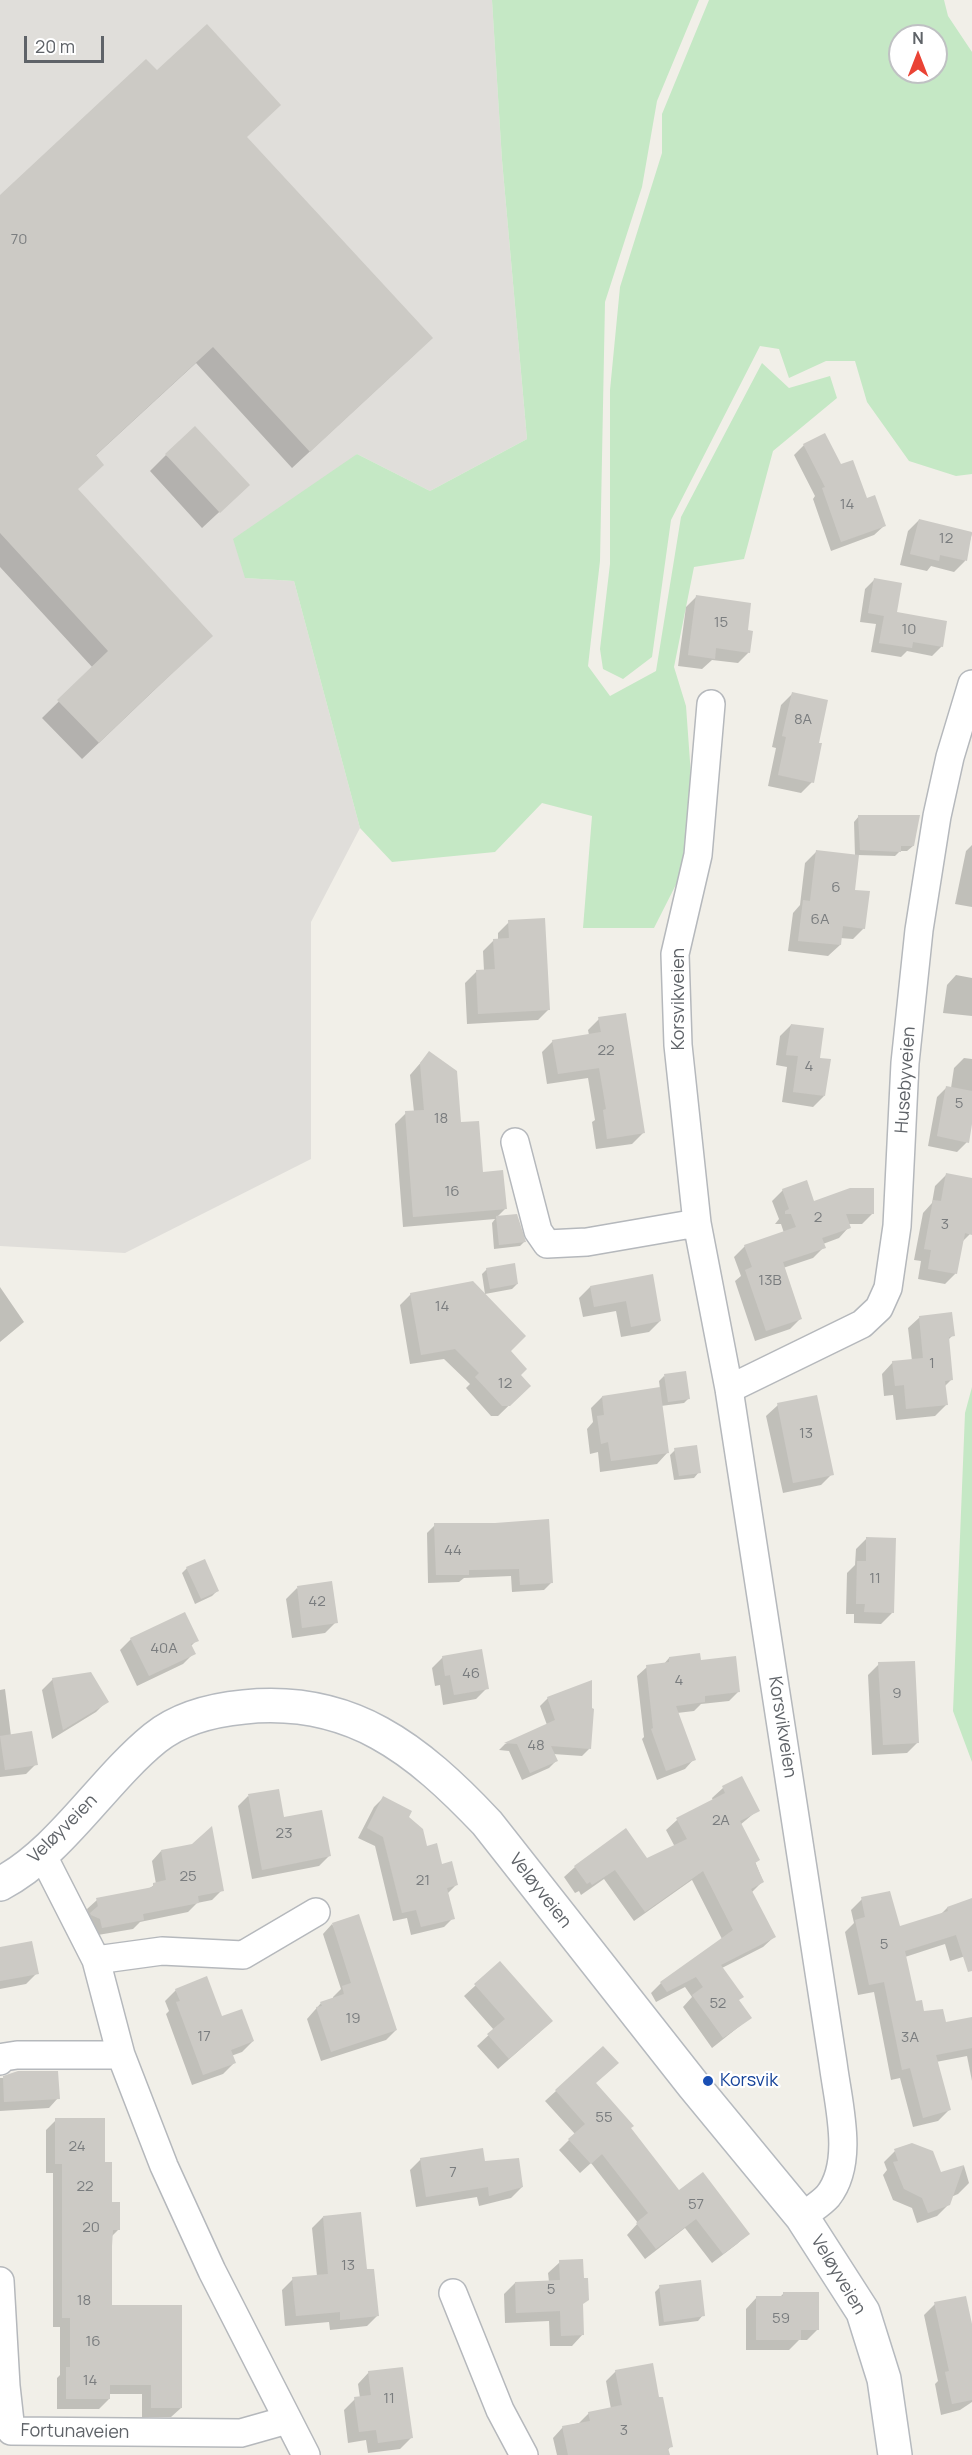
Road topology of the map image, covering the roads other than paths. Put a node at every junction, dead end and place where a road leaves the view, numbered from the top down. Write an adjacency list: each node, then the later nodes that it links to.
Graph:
1 (972, 684): 5 (street, Husebyveien)
2 (711, 704): 4 (street, Korsvikveien)
3 (515, 1142): 4 (street)
4 (697, 1223): 5 (street, Korsvikveien)
5 (729, 1389): 12 (street, Korsvikveien)
6 (42, 1854): 7 (main road, Veløyveien); 9 (street); 12 (main road, Veløyveien)
7 (0, 1884)
8 (316, 1911): 9 (street)
9 (96, 1960): 10 (street)
10 (121, 2055): 11 (street); 15 (street)
11 (0, 2061)
12 (802, 2217): 18 (main road, Veløyveien)
13 (0, 2281): 15 (street, Fortunaveien)
14 (453, 2293): 17 (street)
15 (287, 2420): 16 (street)
16 (306, 2455)
17 (524, 2455)
18 (895, 2455)

